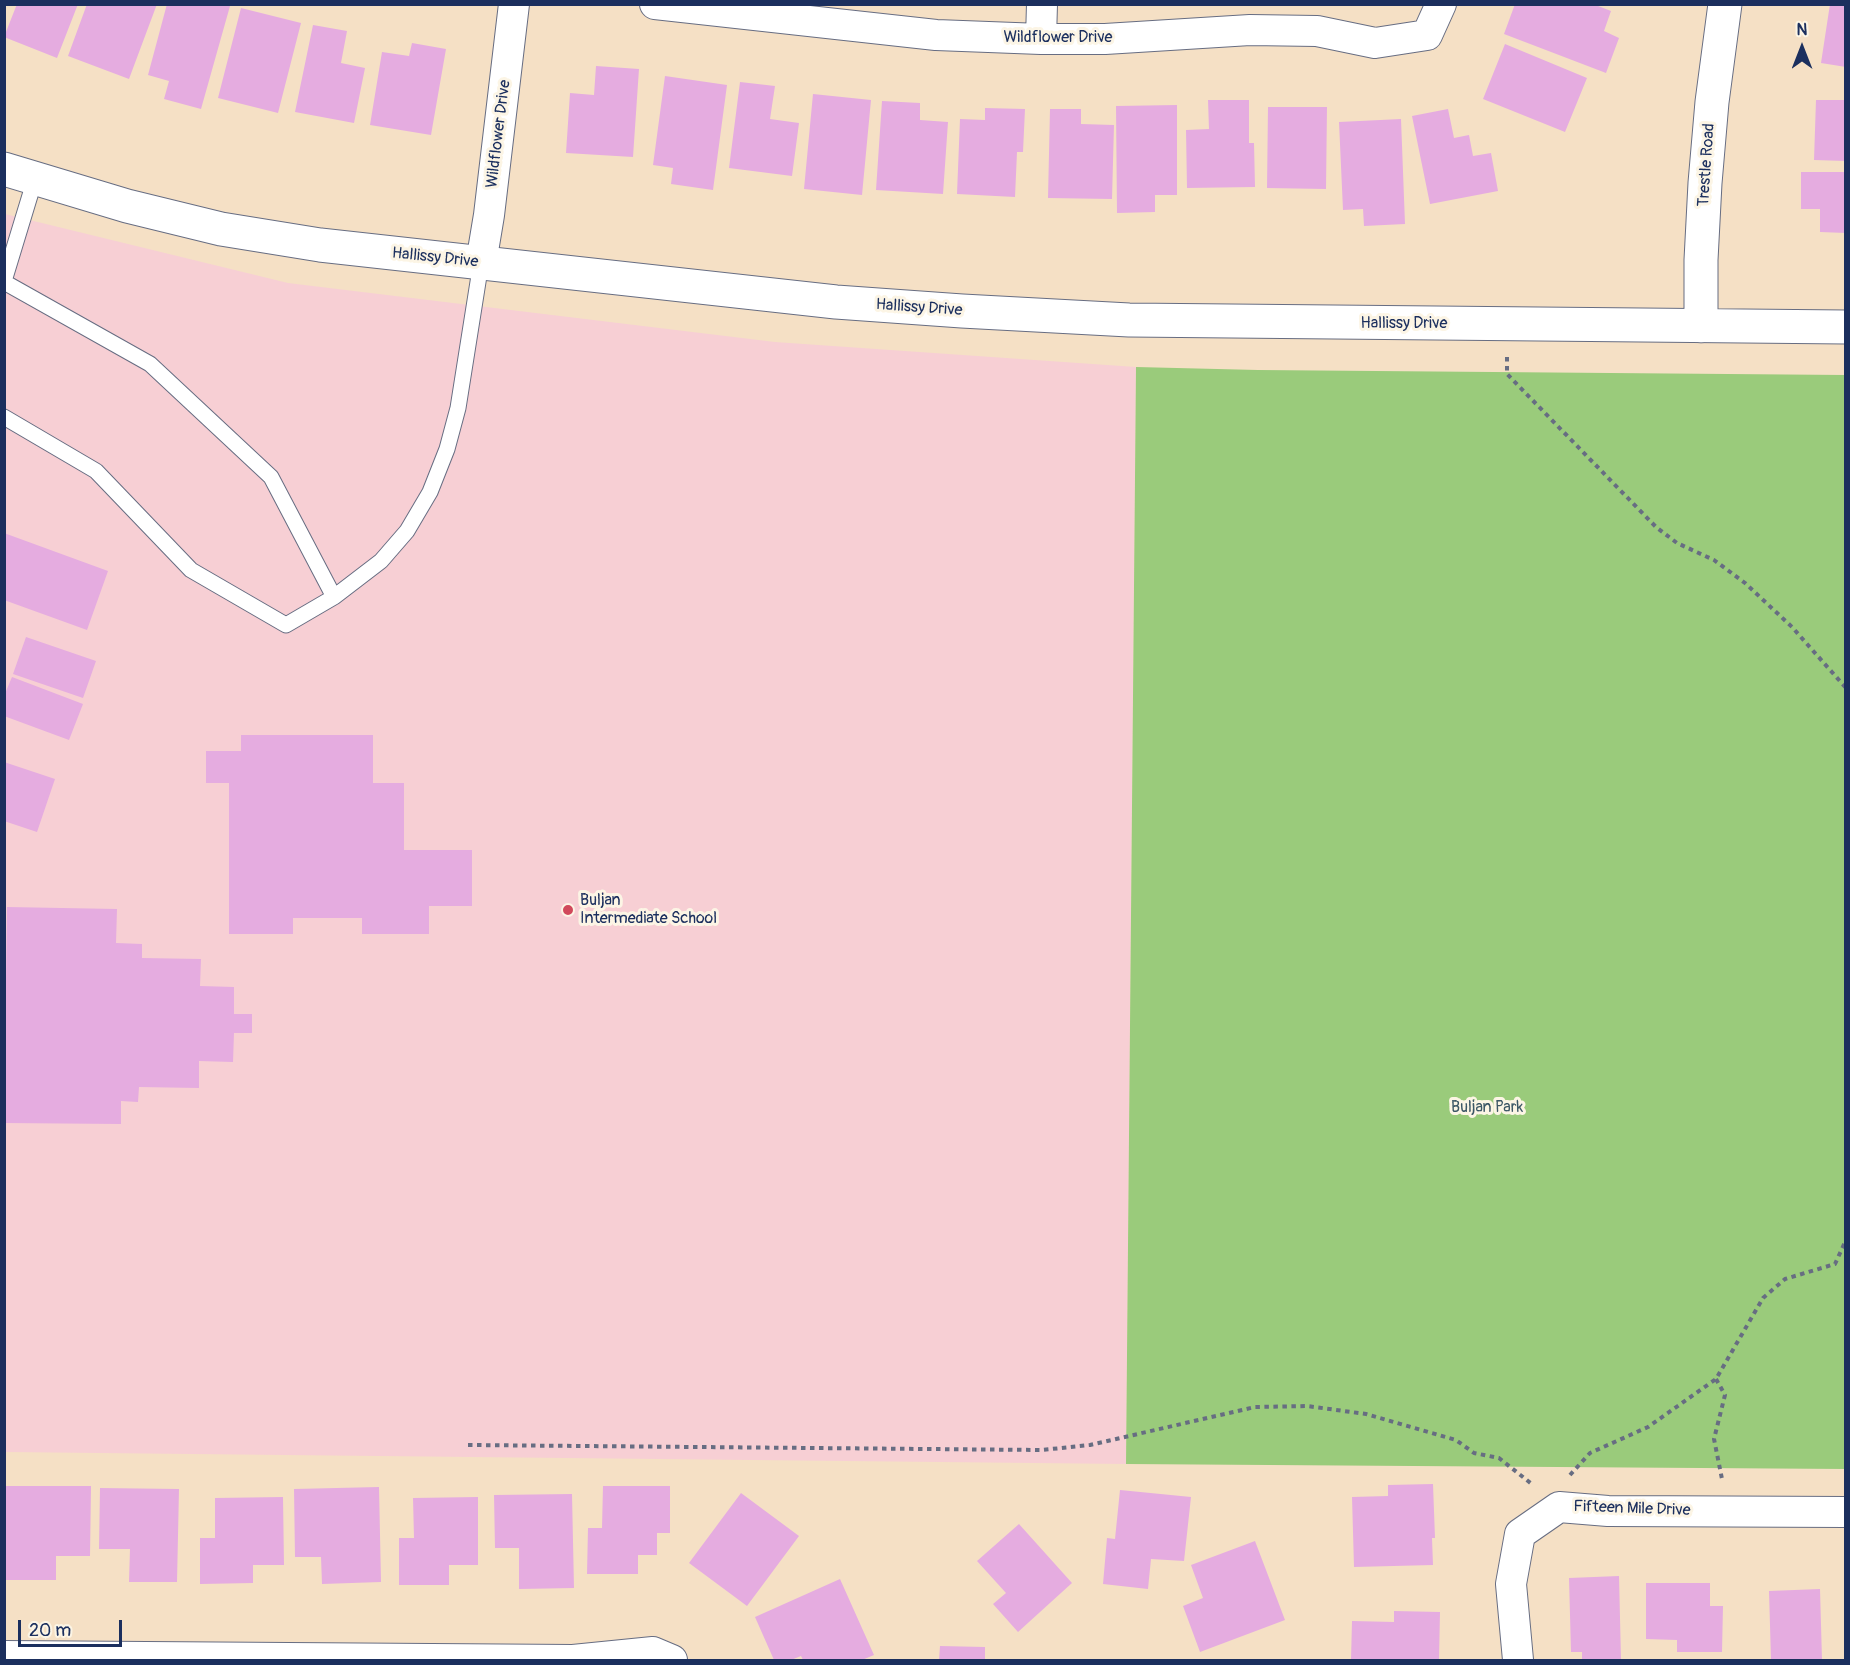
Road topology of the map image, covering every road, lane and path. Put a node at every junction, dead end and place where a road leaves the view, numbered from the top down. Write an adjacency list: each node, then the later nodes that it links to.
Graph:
1 (514, 4): 8 (street, Wildflower Drive)
2 (654, 4): 6 (street, Wildflower Drive)
3 (1042, 4): 6 (street)
4 (1441, 4): 6 (street, Wildflower Drive)
5 (1725, 4): 11 (street, Trestle Road)
6 (1041, 39)
7 (20, 174): 8 (street, Hallissy Drive); 9 (lane)
8 (481, 263): 10 (street, Hallissy Drive); 14 (lane)
9 (4, 282): 14 (lane)
10 (1508, 325): 11 (street, Hallissy Drive); 16 (path)
11 (1701, 326): 12 (street, Hallissy Drive)
12 (1845, 327)
13 (4, 417): 14 (lane)
14 (334, 597)
15 (1845, 679): 16 (path)
16 (1845, 688)
17 (1845, 1240): 18 (path)
18 (1716, 1379): 20 (path); 21 (path)
19 (468, 1445): 20 (path)
20 (1559, 1507): 21 (street, Fifteen Mile Drive); 26 (street, Fifteen Mile Drive)
21 (1723, 1511): 22 (street, Fifteen Mile Drive)
22 (1845, 1512)
23 (4, 1656): 24 (street)
24 (289, 1659): 25 (street)
25 (672, 1660)
26 (1518, 1660)

